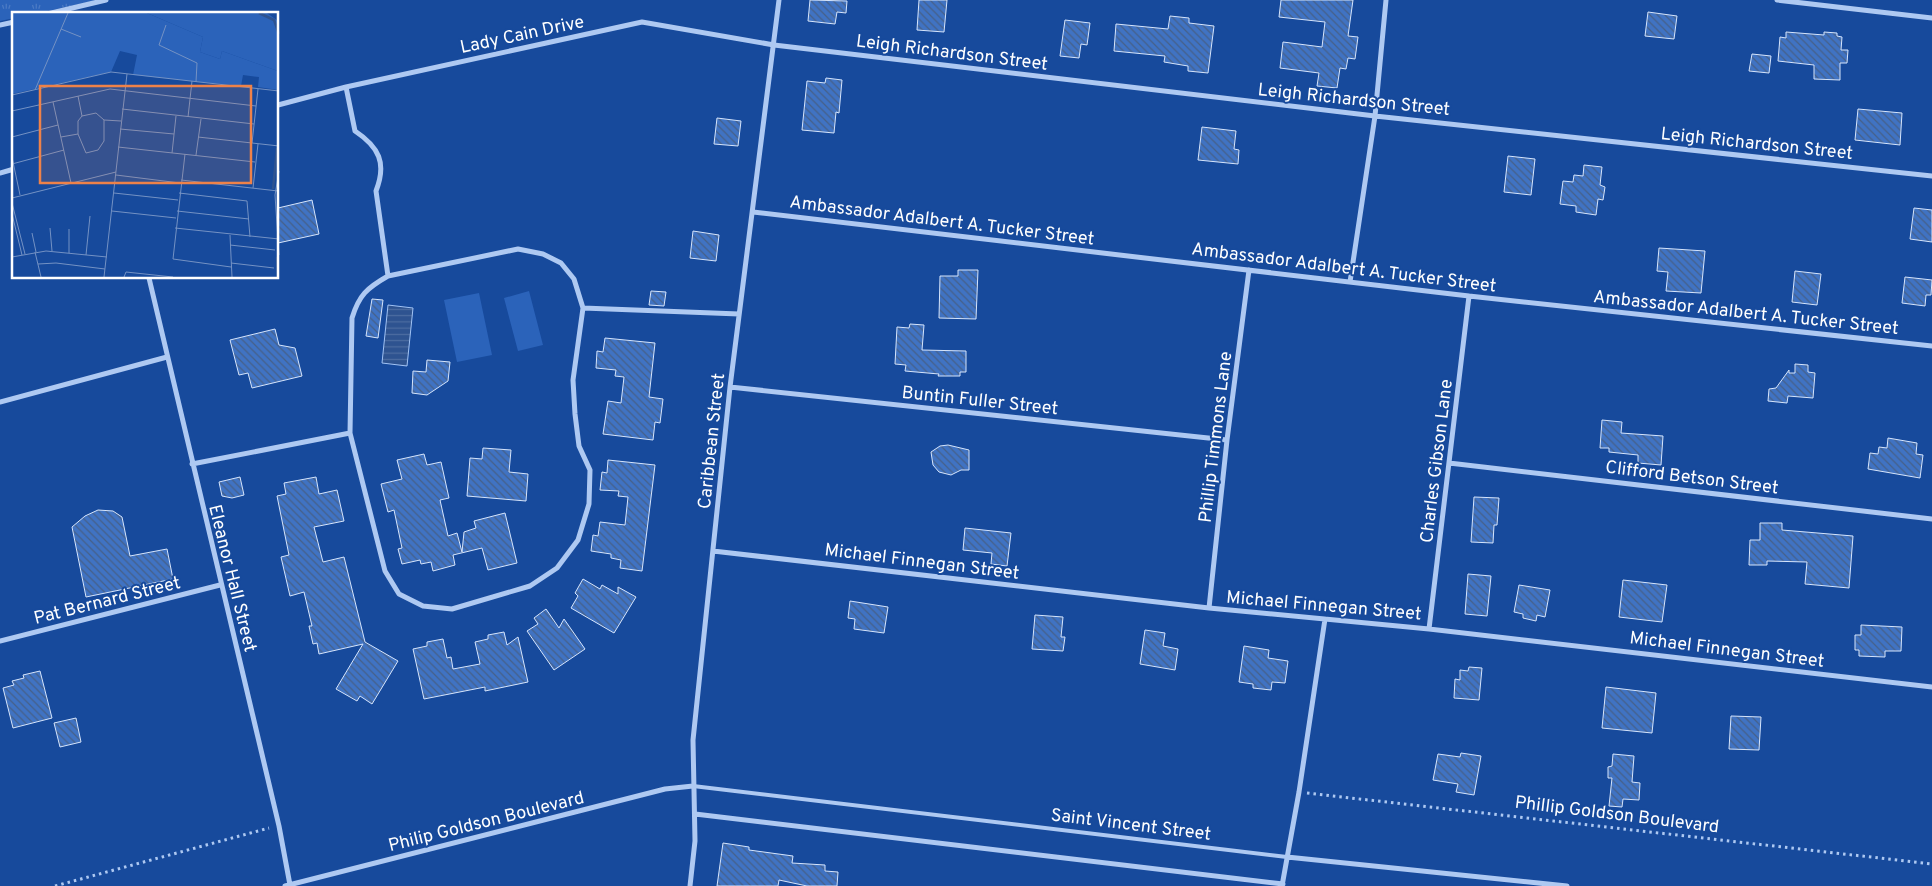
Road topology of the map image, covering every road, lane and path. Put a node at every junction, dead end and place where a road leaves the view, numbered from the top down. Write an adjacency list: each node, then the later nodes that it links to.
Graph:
1 (106, 0): 5 (street)
2 (779, 0): 7 (street, Caribbean Street)
3 (1386, 0): 10 (street)
4 (1777, 0): 6 (street)
5 (55, 12)
6 (1932, 18)
7 (774, 45): 8 (street, Lady Cain Drive); 10 (street, Leigh Richardson Street); 12 (street, Caribbean Street)
8 (346, 87): 9 (street, Lady Cain Drive); 14 (street)
9 (279, 105)
10 (1375, 116): 11 (street, Leigh Richardson Street); 16 (street)
11 (1932, 176)
12 (753, 212): 13 (street, Ambassador Adalbert A. Tucker Street); 19 (street, Caribbean Street)
13 (1248, 270): 16 (street, Ambassador Adalbert A. Tucker Street); 25 (street, Phillip Timmons Lane)
14 (388, 276): 18 (street); 24 (street)
15 (149, 279): 21 (street, Eleanor Hall Street)
16 (1350, 282): 17 (street, Ambassador Adalbert A. Tucker Street)
17 (1469, 296): 20 (street, Ambassador Adalbert A. Tucker Street); 26 (street, Charles Gibson Lane)
18 (584, 308): 19 (street); 24 (street)
19 (739, 314): 22 (street, Caribbean Street)
20 (1932, 346)
21 (167, 357): 23 (street); 27 (street, Eleanor Hall Street)
22 (730, 387): 25 (street, Buntin Fuller Street); 29 (street, Caribbean Street)
23 (0, 402)
24 (350, 433): 27 (street)
25 (1227, 440): 31 (street, Phillip Timmons Lane)
26 (1449, 463): 28 (street, Clifford Betson Street); 33 (street, Charles Gibson Lane)
27 (192, 464): 30 (street, Eleanor Hall Street)
28 (1932, 519)
29 (713, 551): 31 (street, Michael Finnegan Street); 36 (street, Caribbean Street)
30 (220, 584): 34 (street, Pat Bernard Street); 39 (street, Eleanor Hall Street)
31 (1210, 608): 32 (street, Michael Finnegan Street)
32 (1325, 619): 33 (street, Michael Finnegan Street); 37 (street)
33 (1429, 629): 35 (street, Michael Finnegan Street)
34 (0, 641)
35 (1932, 687)
36 (693, 786): 38 (street, Caribbean Street); 40 (lane, Saint Vincent Street); 42 (street, Philip Goldson Boulevard)
37 (1299, 792): 40 (street); 41 (path, Phillip Goldson Boulevard)
38 (695, 814): 43 (street); 45 (street, Caribbean Street)
39 (279, 826): 42 (street, Eleanor Hall Street); 44 (path)
40 (1287, 857): 43 (street); 46 (street, Saint Vincent Street)
41 (1932, 864)
42 (288, 885)
43 (1282, 885)
44 (55, 886)
45 (690, 886)
46 (1567, 886)

